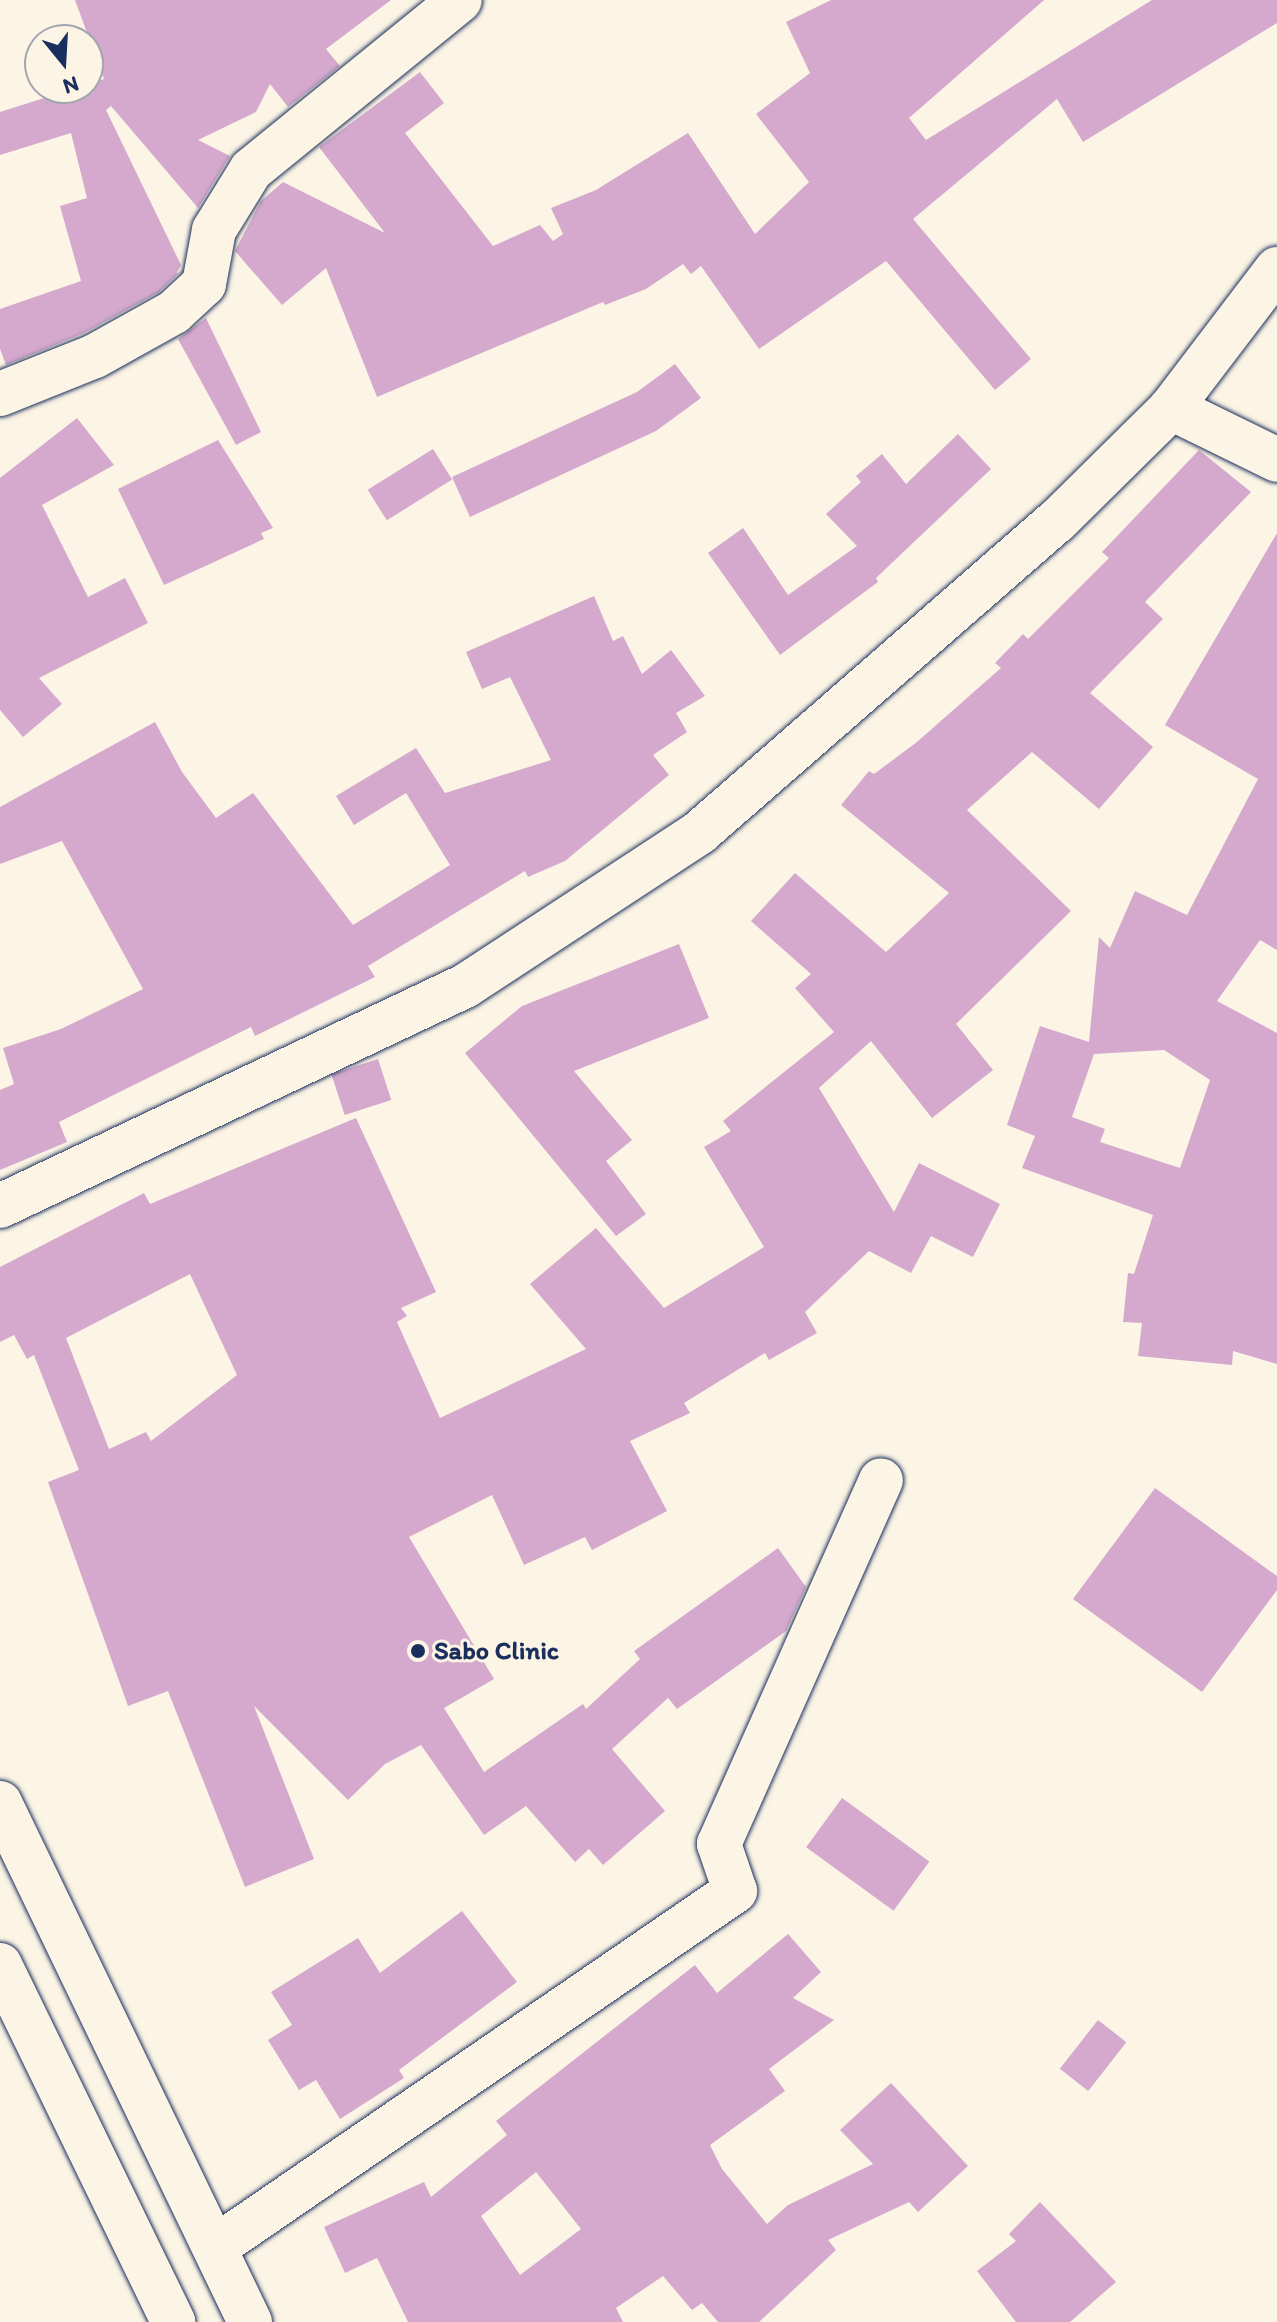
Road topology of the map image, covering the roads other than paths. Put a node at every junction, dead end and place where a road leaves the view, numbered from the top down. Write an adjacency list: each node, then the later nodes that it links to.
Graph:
1 (460, 0): 3 (street)
2 (1277, 269): 4 (street)
3 (0, 394)
4 (1171, 408): 5 (street); 6 (street)
5 (1277, 460)
6 (0, 1206)
7 (881, 1480): 10 (street)
8 (0, 1803): 10 (street)
9 (0, 1965): 11 (street)
10 (217, 2246): 12 (street)
11 (173, 2322)
12 (250, 2322)

